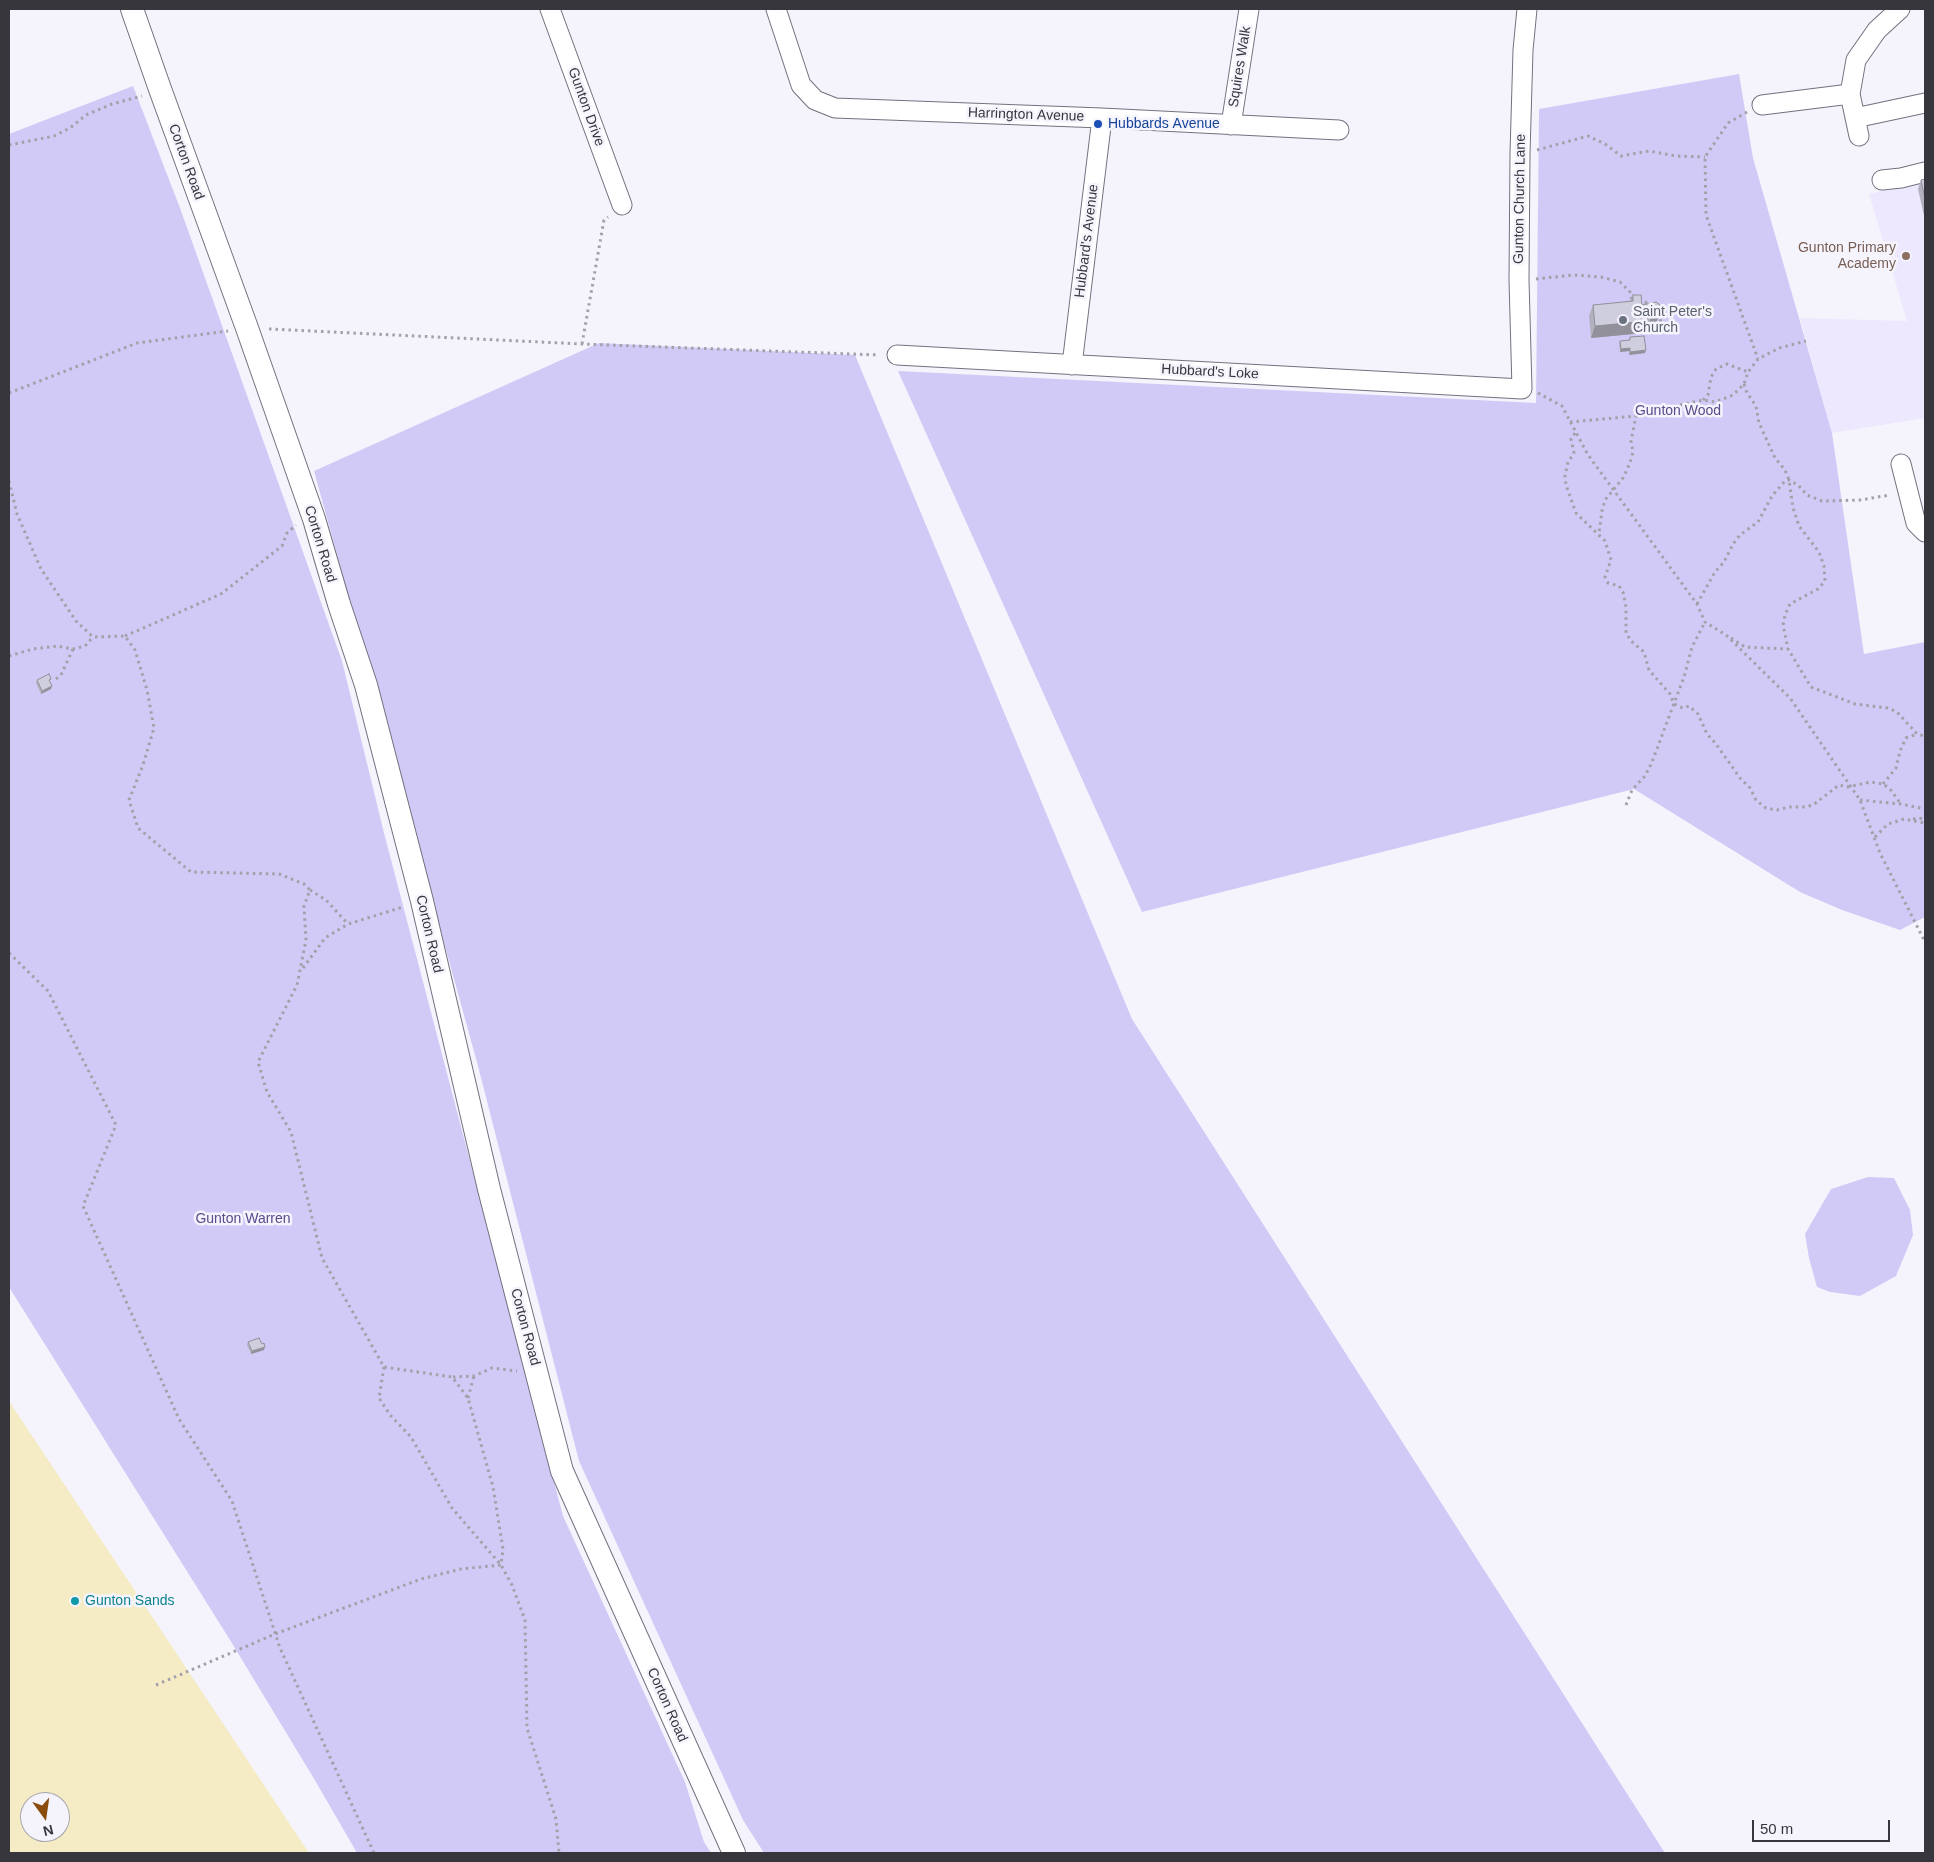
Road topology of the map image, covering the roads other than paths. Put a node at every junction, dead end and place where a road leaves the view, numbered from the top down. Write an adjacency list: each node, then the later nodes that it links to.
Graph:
1 (132, 9): 23 (main road, Corton Road)
2 (550, 9): 17 (street, Gunton Drive)
3 (776, 9): 10 (street, Harrington Avenue)
4 (1249, 9): 12 (street, Squires Walk)
5 (1527, 9): 20 (street, Gunton Church Lane)
6 (1900, 9): 7 (street)
7 (1850, 94): 9 (street); 11 (street)
8 (1925, 103): 11 (street)
9 (1762, 104)
10 (1102, 118): 12 (street, Harrington Avenue); 19 (street, Hubbard's Avenue)
11 (1855, 118): 14 (street)
12 (1231, 125): 13 (street, Harrington Avenue)
13 (1339, 130)
14 (1859, 136)
15 (1925, 172): 16 (street)
16 (1882, 180)
17 (622, 205)
18 (897, 355): 19 (street, Hubbard's Loke)
19 (1072, 365): 20 (street, Hubbard's Loke)
20 (1529, 390)
21 (1901, 464): 22 (street)
22 (1925, 532)
23 (734, 1853)

